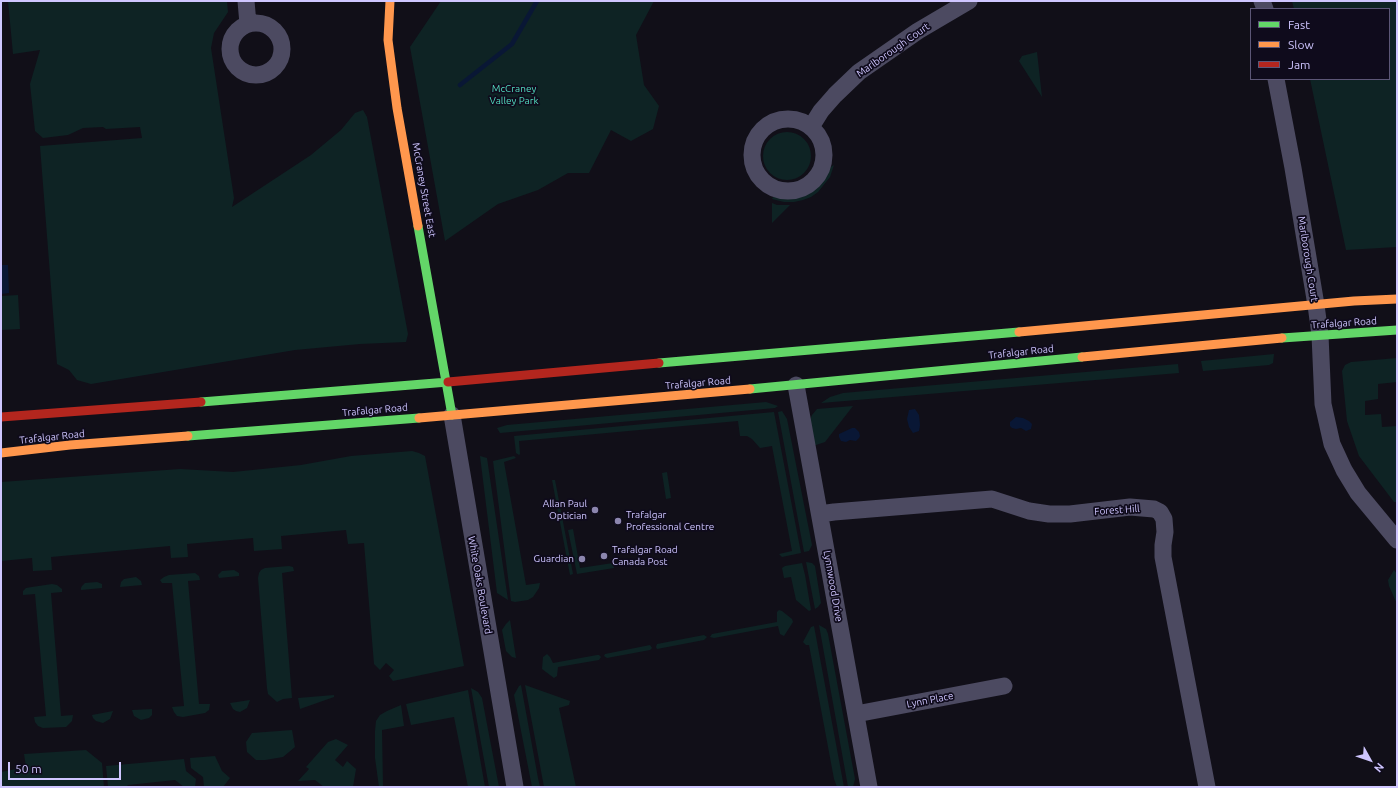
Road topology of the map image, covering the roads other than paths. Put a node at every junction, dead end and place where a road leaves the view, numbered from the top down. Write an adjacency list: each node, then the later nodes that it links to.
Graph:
1 (246, 1): 4 (street)
2 (390, 1): 11 (main road, McCraney Street East)
3 (969, 1): 6 (street, Marlborough Court)
4 (248, 24)
5 (1276, 80): 8 (street, Marlborough Court)
6 (811, 127): 6 (street)
7 (1397, 299): 8 (main road, Trafalgar Road)
8 (1316, 305): 10 (street, Marlborough Court); 11 (main road, Trafalgar Road)
9 (1397, 330): 10 (main road, Trafalgar Road)
10 (1320, 335): 12 (main road, Trafalgar Road); 17 (street, Marlborough Court)
11 (446, 383): 13 (main road, White Oaks Boulevard); 14 (main road, Trafalgar Road)
12 (796, 385): 13 (main road, Trafalgar Road); 16 (street, Lynnwood Drive)
13 (452, 415): 15 (main road, Trafalgar Road); 20 (street, White Oaks Boulevard)
14 (1, 417)
15 (1, 453)
16 (820, 514): 19 (street, Lynnwood Drive); 22 (street, Forest Hill)
17 (1397, 540)
18 (1004, 686): 19 (street, Lynn Place)
19 (856, 714): 21 (street, Lynnwood Drive)
20 (514, 787)
21 (869, 787)
22 (1207, 787)

